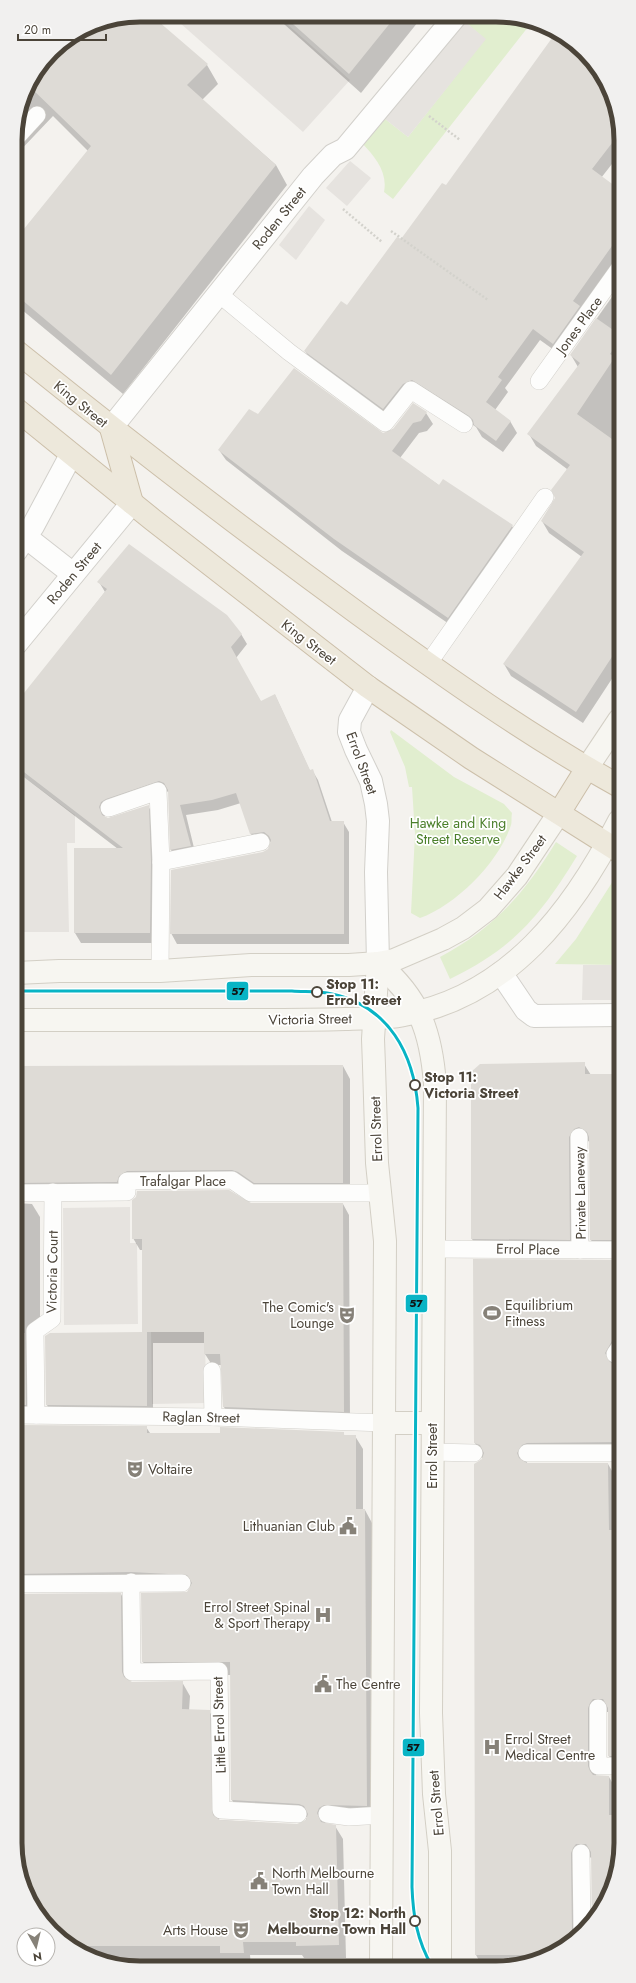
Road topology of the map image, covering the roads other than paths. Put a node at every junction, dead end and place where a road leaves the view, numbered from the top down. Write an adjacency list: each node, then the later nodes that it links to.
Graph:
1 (451, 22): 5 (street, Roden Street)
2 (37, 115): 3 (lane)
3 (22, 131)
4 (614, 276): 7 (lane, Jones Place)
5 (219, 294): 9 (lane); 10 (street, Roden Street)
6 (22, 356): 10 (highway, King Street)
7 (539, 381)
8 (22, 414): 11 (highway, King Street)
9 (464, 424)
10 (111, 428): 13 (highway); 18 (highway, King Street)
11 (72, 455): 13 (highway, King Street); 14 (street)
12 (545, 497): 18 (lane)
13 (132, 503): 16 (street, Roden Street); 19 (highway, King Street)
14 (22, 542)
15 (22, 545): 16 (street)
16 (73, 574): 17 (street, Roden Street)
17 (22, 637)
18 (428, 664): 21 (highway, King Street)
19 (368, 687): 24 (highway, King Street); 28 (street, Errol Street)
20 (614, 728): 21 (street, Hawke Street)
21 (587, 768): 22 (highway, King Street); 24 (highway, Hawke Street)
22 (614, 783)
23 (109, 808): 27 (lane)
24 (559, 813): 26 (highway, King Street); 28 (street, Hawke Street)
25 (261, 842): 27 (lane)
26 (613, 848): 31 (street)
27 (161, 862): 29 (lane)
28 (378, 963): 29 (street); 32 (street, Errol Street); 34 (street, Errol Street)
29 (160, 971): 30 (street)
30 (22, 973)
31 (501, 973): 32 (street, Victoria Street); 33 (street)
32 (420, 1012): 34 (street, Victoria Street); 40 (street, Errol Street)
33 (614, 1015)
34 (374, 1018): 35 (street, Victoria Street); 39 (street, Errol Street)
35 (22, 1020)
36 (579, 1137): 41 (lane, Private Laneway)
37 (53, 1192): 38 (lane, Trafalgar Place); 39 (lane, Trafalgar Place); 44 (lane, Victoria Court)
38 (22, 1193)
39 (380, 1193): 47 (street, Errol Street)
40 (435, 1249): 41 (lane, Errol Place); 48 (street, Errol Street)
41 (580, 1250): 42 (lane, Errol Place)
42 (614, 1250)
43 (212, 1372): 46 (lane)
44 (36, 1415): 45 (lane, Raglan Street); 46 (lane, Raglan Street)
45 (22, 1416)
46 (213, 1417): 47 (lane, Raglan Street)
47 (385, 1423): 48 (street); 60 (street, Errol Street)
48 (432, 1423): 49 (street, Errol Street)
49 (432, 1452): 50 (lane); 64 (street, Errol Street)
50 (474, 1453)
51 (527, 1453): 52 (lane)
52 (614, 1453)
53 (131, 1582): 54 (lane); 55 (lane); 58 (lane, Little Errol Street)
54 (182, 1583)
55 (22, 1584)
56 (598, 1708): 57 (lane)
57 (614, 1766)
58 (298, 1814)
59 (327, 1814): 60 (lane)
60 (383, 1815): 63 (street, Errol Street)
61 (581, 1853): 62 (lane)
62 (582, 1924)
63 (381, 1961)
64 (440, 1961)

